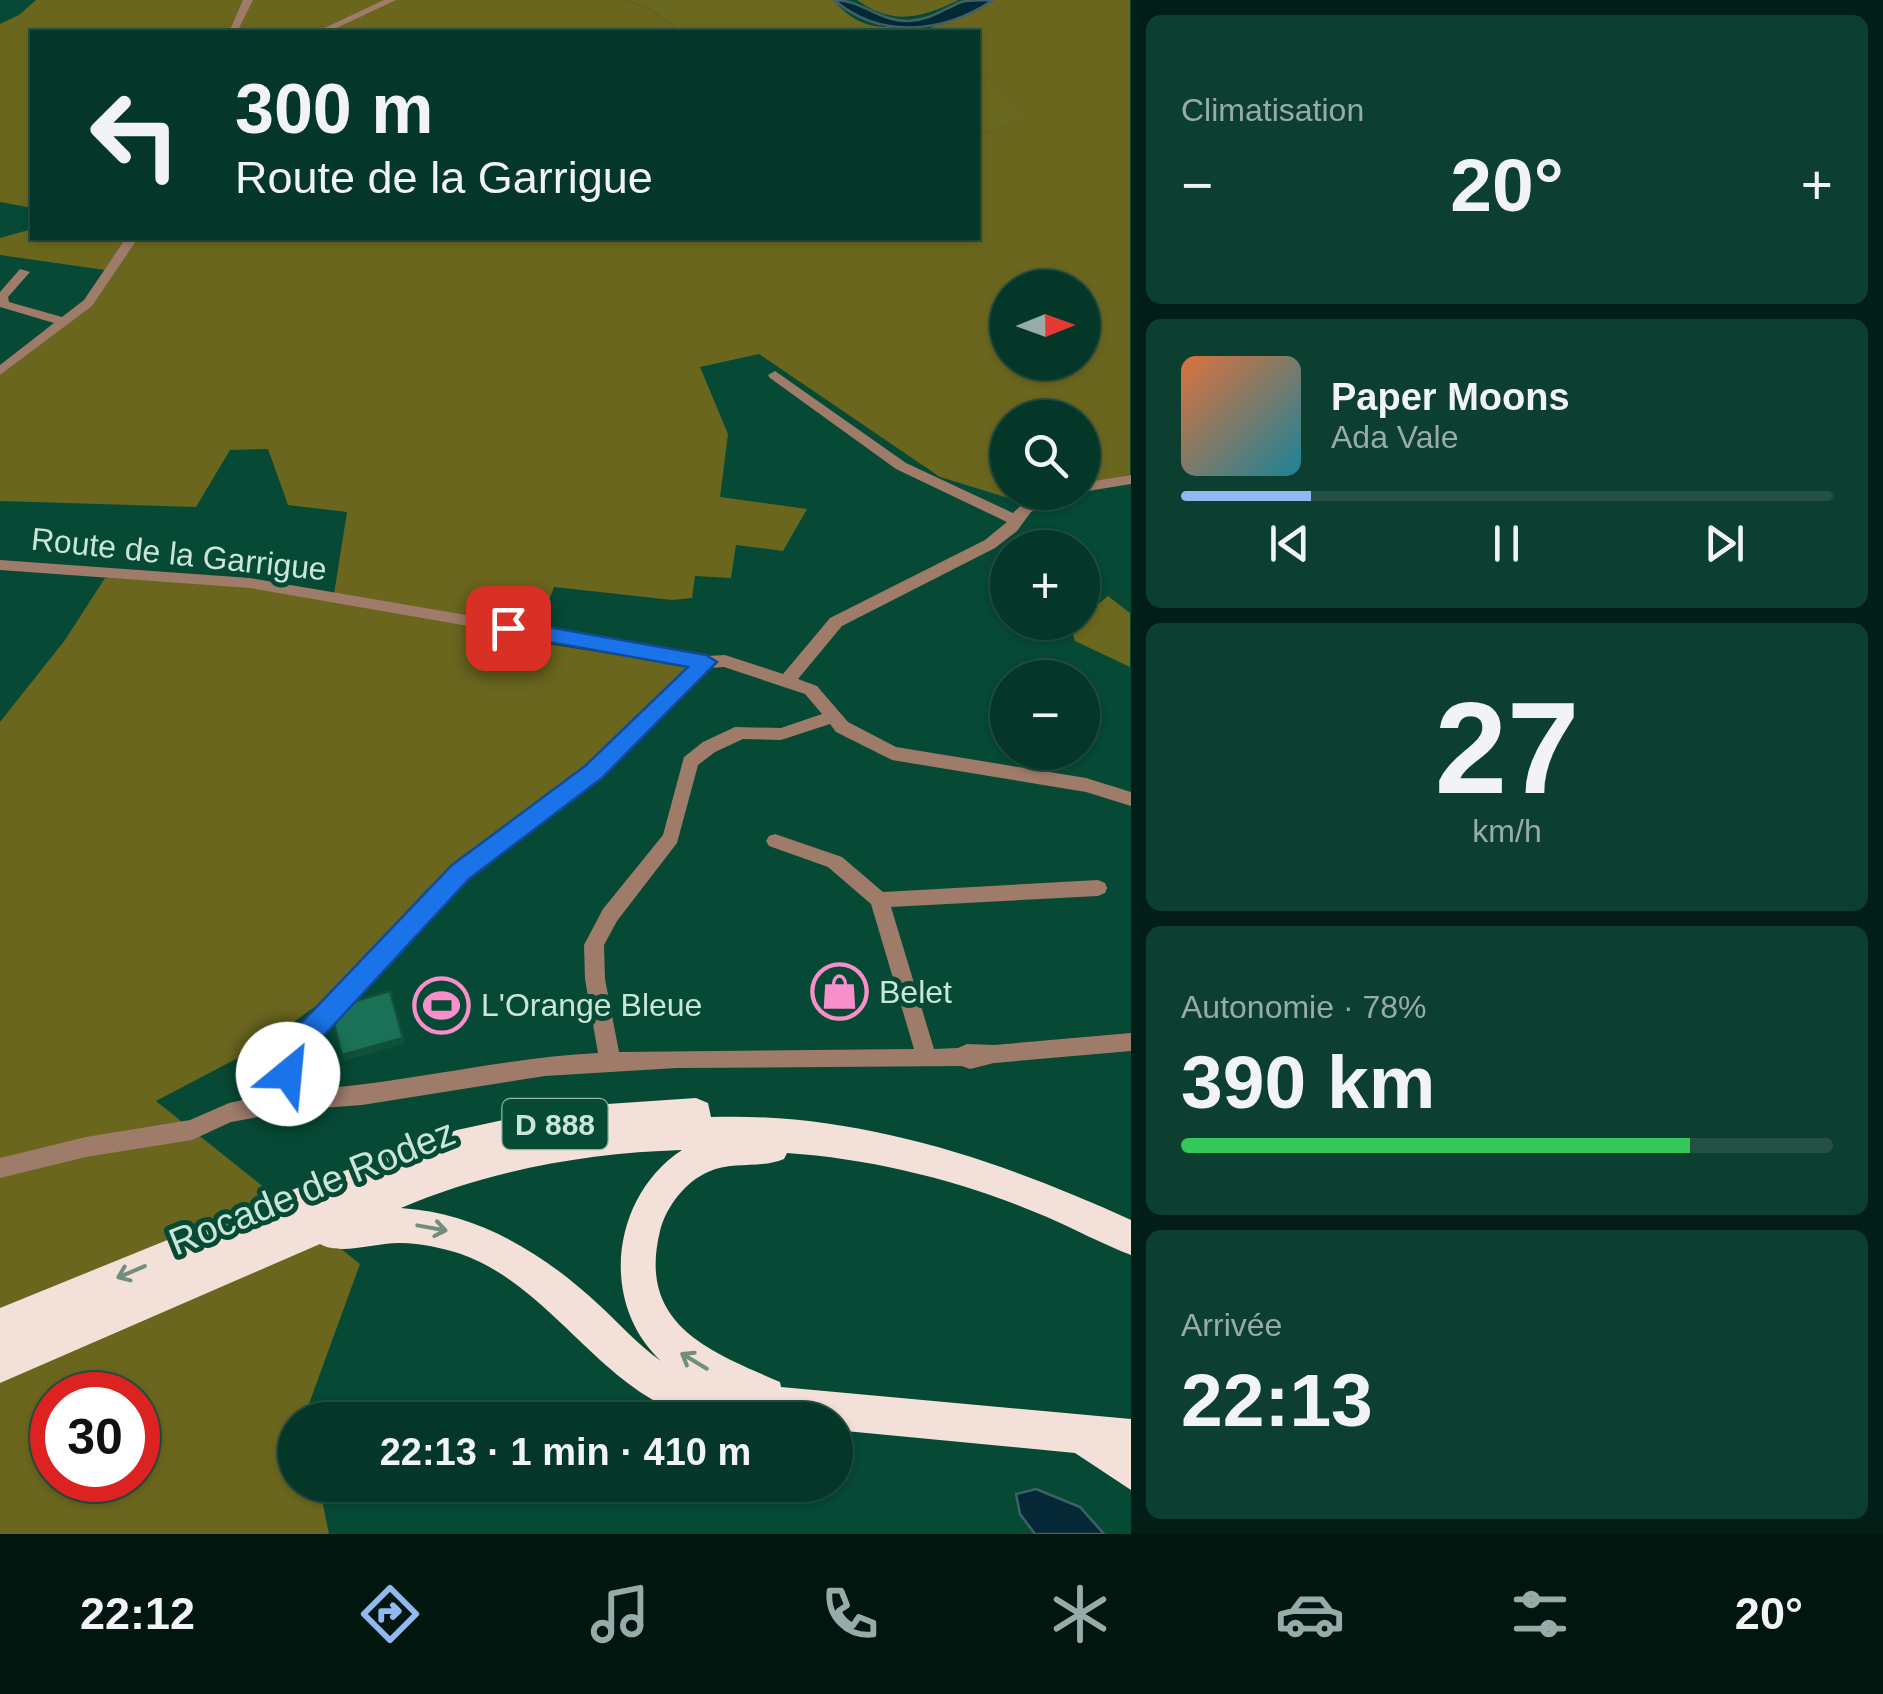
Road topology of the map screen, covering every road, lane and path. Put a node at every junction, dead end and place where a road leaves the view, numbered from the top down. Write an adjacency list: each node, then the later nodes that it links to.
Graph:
1 (248, 0): 3 (street)
2 (390, 0): 4 (street)
3 (234, 30)
4 (325, 30)
5 (131, 240): 7 (street)
6 (24, 272): 7 (street)
7 (62, 321): 8 (street)
8 (0, 371)
9 (775, 375): 13 (street)
10 (1130, 478): 11 (street)
11 (1100, 484)
12 (1024, 510): 13 (street)
13 (1014, 519): 16 (street)
14 (0, 564): 15 (street, Route de la Garrigue)
15 (706, 662): 16 (street, Route de la Garrigue); 25 (street)
16 (788, 680): 17 (street, Route de la Garrigue)
17 (833, 718): 18 (street, Route de la Garrigue); 24 (street)
18 (1130, 800)
19 (776, 841): 21 (street)
20 (1098, 888): 21 (street)
21 (879, 900): 23 (street)
22 (1130, 1042): 23 (street)
23 (928, 1059): 24 (street)
24 (610, 1062): 25 (street)
25 (276, 1087): 26 (street)
26 (0, 1168)
27 (1130, 1217): 31 (highway, Rocade de Rodez / D 888, one-way to 31)
28 (1130, 1238): 30 (highway, Rocade de Rodez / D 888)
29 (1130, 1246): 34 (highway, one-way to 29)
30 (107, 1318): 32 (highway, Rocade de Rodez); 33 (highway, one-way to 33)
31 (0, 1328)
32 (0, 1364)
33 (764, 1402)
34 (780, 1402)
35 (853, 1410): 36 (highway)
36 (1080, 1433): 37 (highway); 38 (highway)
37 (1130, 1438)
38 (1130, 1470)

